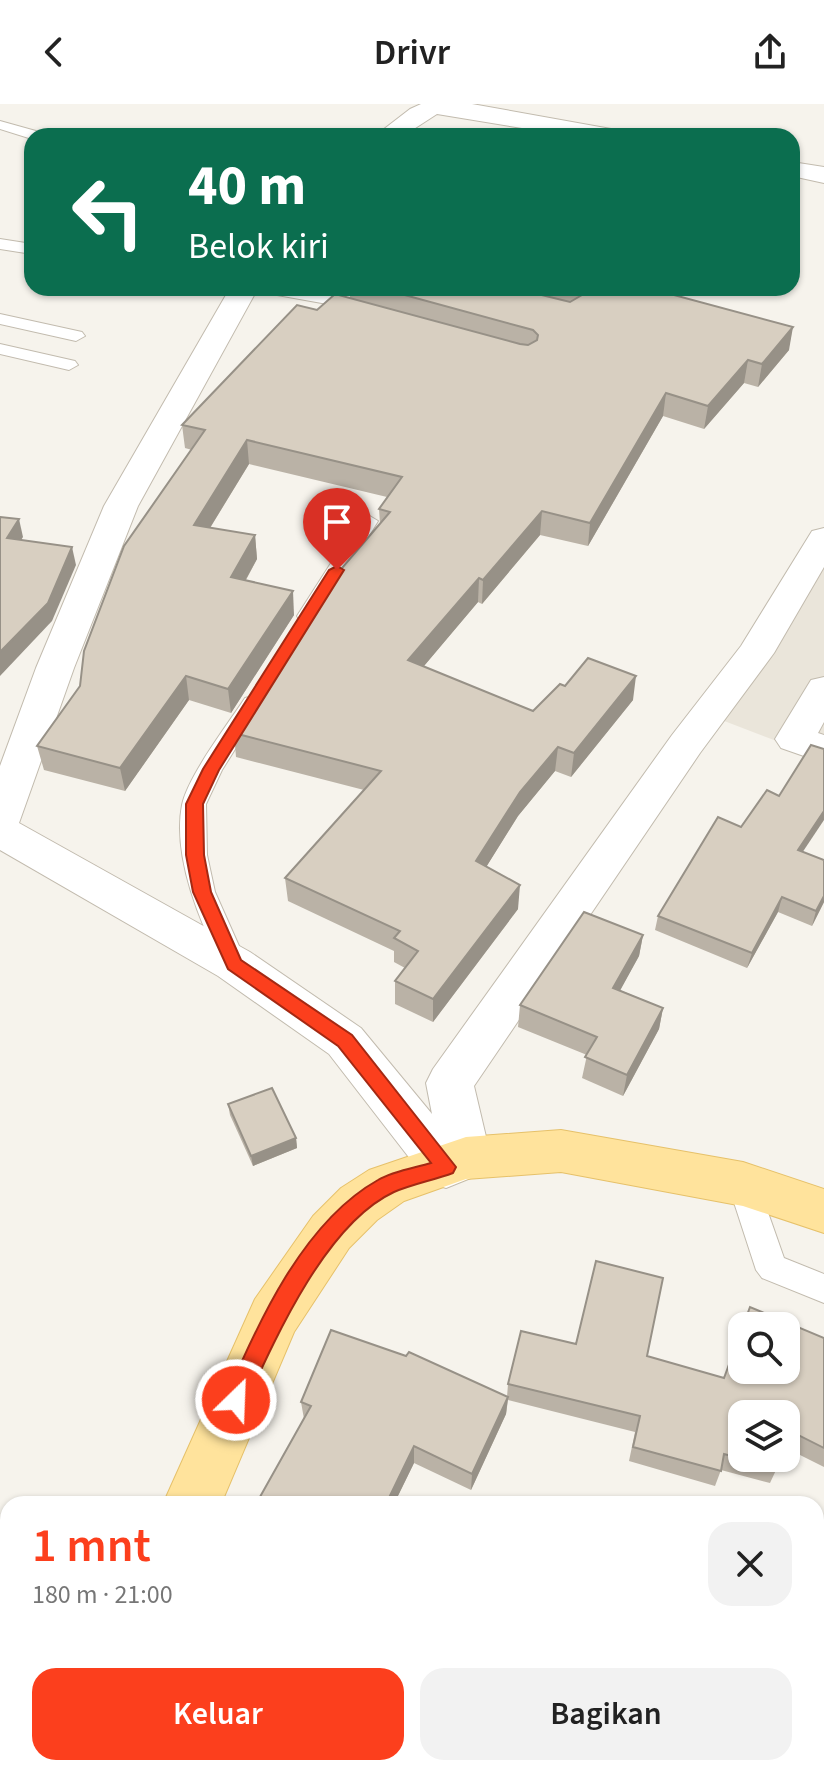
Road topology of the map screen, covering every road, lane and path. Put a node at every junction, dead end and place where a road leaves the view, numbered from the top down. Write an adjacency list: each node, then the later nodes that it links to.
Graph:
1 (0, 125): 4 (lane)
2 (398, 128): 3 (street)
3 (567, 128)
4 (24, 132)
5 (800, 170): 6 (street)
6 (824, 175)
7 (0, 244): 8 (lane)
8 (24, 248)
9 (239, 296): 22 (street)
10 (320, 296): 11 (lane)
11 (340, 299)
12 (0, 319): 13 (lane)
13 (76, 336)
14 (0, 349): 15 (lane)
15 (69, 365)
16 (368, 521): 18 (lane)
17 (824, 538): 25 (street)
18 (294, 638)
19 (269, 677): 24 (lane)
20 (824, 689): 21 (street)
21 (824, 750)
22 (0, 821)
23 (0, 831): 24 (street)
24 (234, 964): 25 (street)
25 (456, 1163): 26 (main road); 29 (main road)
26 (743, 1184): 27 (main road); 28 (lane)
27 (824, 1211)
28 (824, 1289)
29 (195, 1496)

